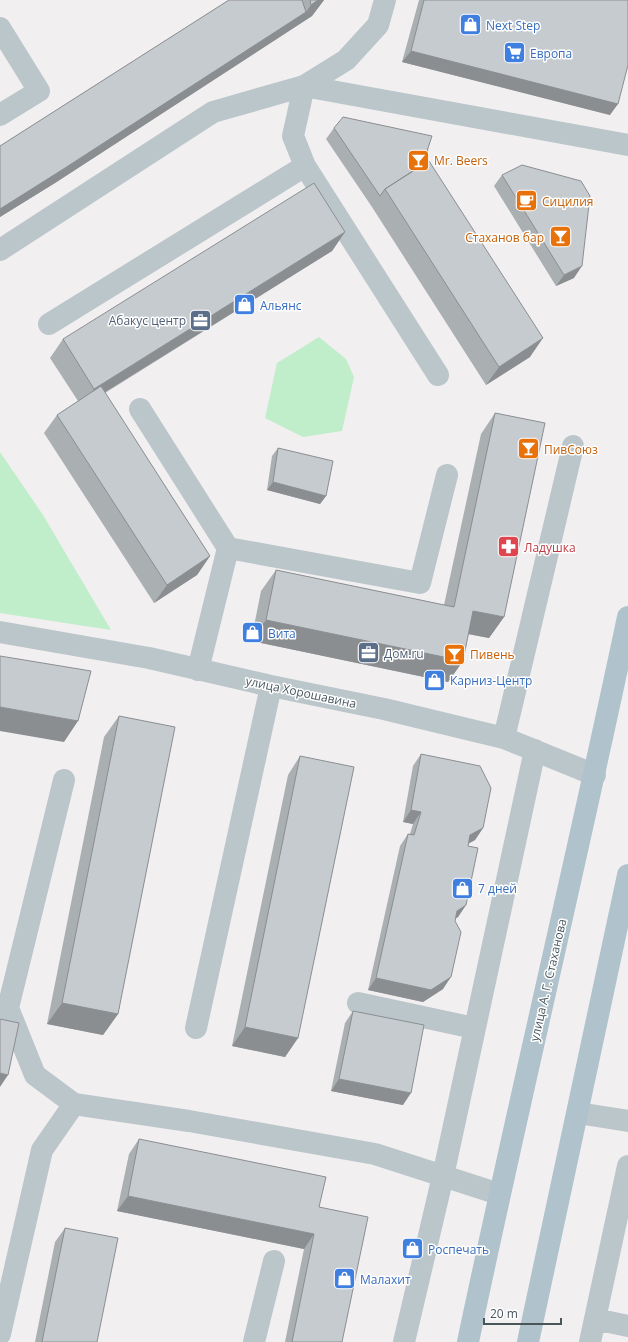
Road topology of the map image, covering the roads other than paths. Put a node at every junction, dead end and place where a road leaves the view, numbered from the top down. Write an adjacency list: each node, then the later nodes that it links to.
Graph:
1 (385, 0): 3 (street)
2 (0, 28): 4 (street)
3 (304, 86): 5 (street); 6 (street); 7 (street)
4 (0, 115)
5 (628, 145)
6 (305, 166): 8 (street); 9 (street)
7 (0, 250)
8 (49, 324)
9 (438, 375)
10 (140, 409): 13 (street)
11 (573, 446): 18 (street)
12 (447, 475): 13 (street)
13 (228, 548): 16 (street)
14 (628, 617): 20 (main road, улица А. Г. Стаханова)
15 (0, 632): 16 (street, улица Хорошавина)
16 (198, 670): 17 (street, улица Хорошавина)
17 (271, 686): 18 (street, улица Хорошавина); 25 (street)
18 (504, 738): 19 (street, улица Хорошавина)
19 (536, 750): 20 (street, улица Хорошавина); 26 (street)
20 (595, 775): 32 (main road, улица А. Г. Стаханова)
21 (64, 780): 24 (street)
22 (628, 875): 28 (main road)
23 (358, 1003): 26 (street)
24 (4, 1008): 27 (street)
25 (196, 1028)
26 (474, 1028): 31 (street)
27 (74, 1104): 31 (street); 36 (street)
28 (578, 1113): 29 (street); 40 (main road)
29 (628, 1121)
30 (628, 1166): 34 (street)
31 (443, 1176): 32 (street); 38 (street)
32 (499, 1194): 39 (main road, улица А. Г. Стаханова)
33 (274, 1261): 37 (street)
34 (595, 1319): 35 (street); 41 (street)
35 (628, 1326)
36 (0, 1334)
37 (254, 1342)
38 (404, 1342)
39 (468, 1342)
40 (528, 1342)
41 (590, 1342)

